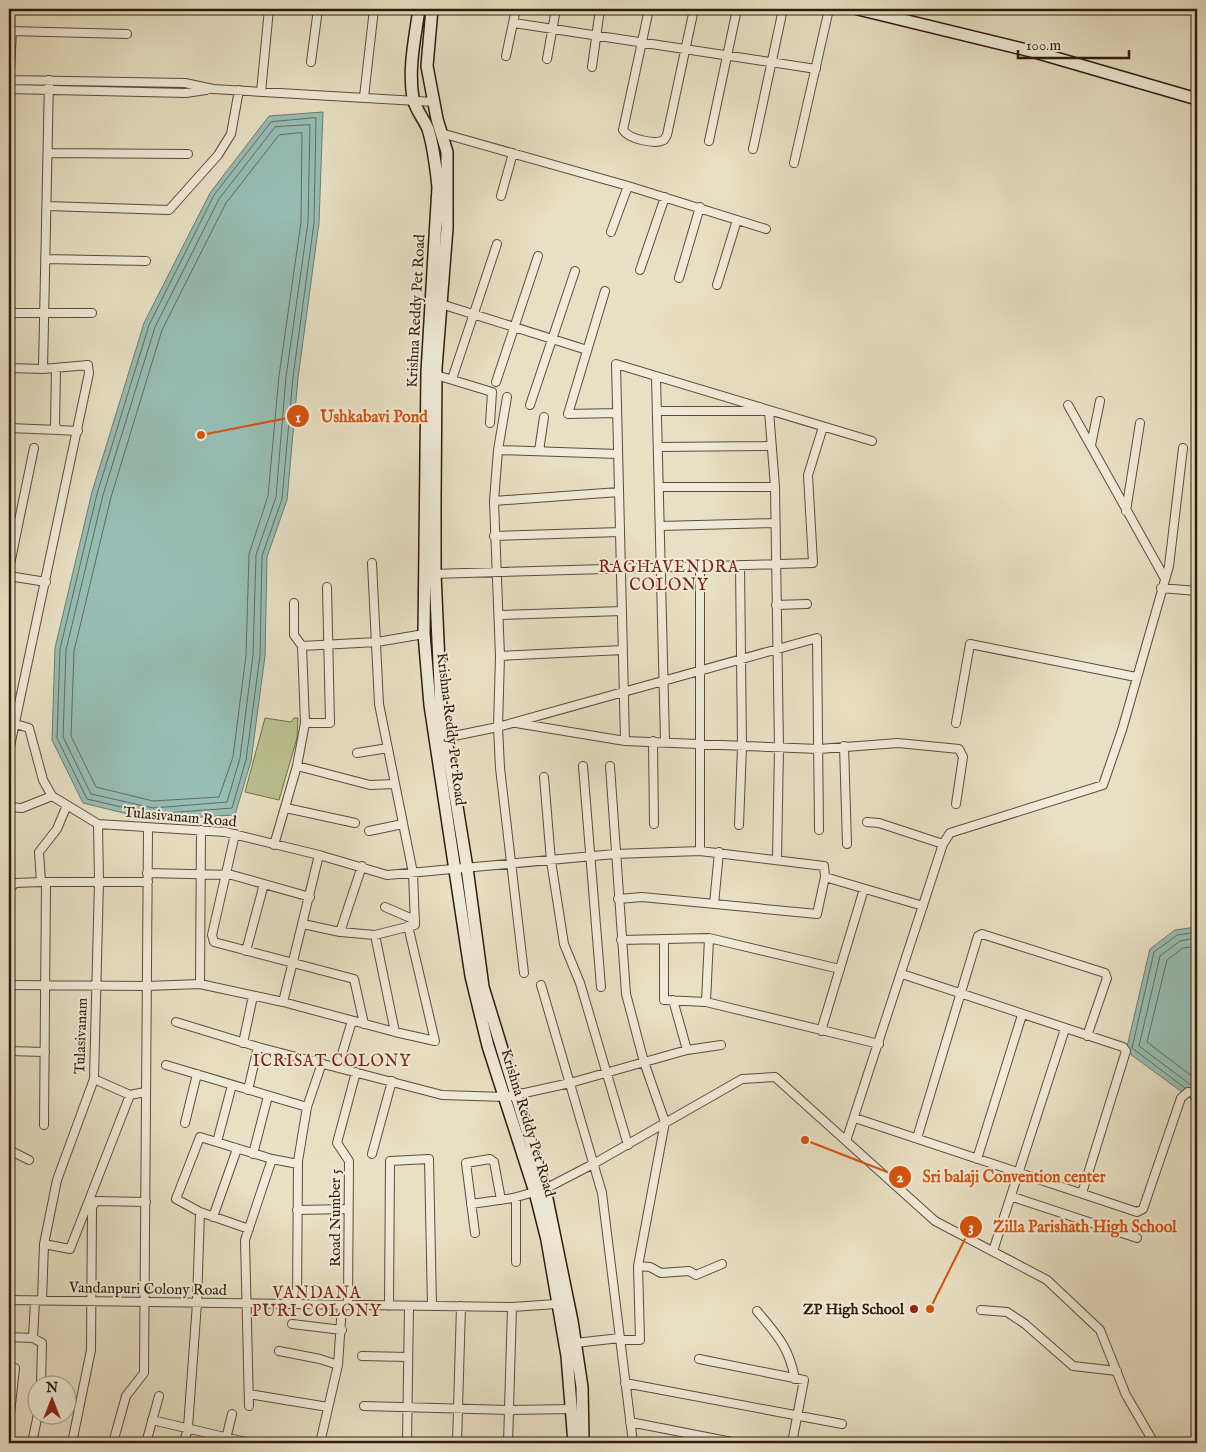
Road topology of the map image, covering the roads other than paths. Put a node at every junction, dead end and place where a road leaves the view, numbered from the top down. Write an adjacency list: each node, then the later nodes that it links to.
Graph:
1 (269, 9): 37 (street)
2 (318, 9): 27 (street)
3 (374, 9): 38 (street)
4 (419, 9): 25 (main road, Krishna Reddy Pet Road)
5 (432, 9): 28 (main road, Krishna Reddy Pet Road)
6 (516, 9): 15 (street)
7 (556, 9): 16 (street)
8 (600, 9): 19 (street)
9 (649, 9): 20 (street)
10 (694, 9): 21 (street)
11 (737, 9): 22 (street)
12 (783, 9): 26 (street)
13 (829, 9): 30 (street)
14 (858, 9): 39 (main road)
15 (514, 22): 16 (street); 23 (street)
16 (553, 28): 19 (street); 24 (street)
17 (10, 31): 18 (street); 31 (street)
18 (127, 34)
19 (596, 35): 20 (street); 29 (street)
20 (642, 42): 21 (street); 21 (street)
21 (686, 48): 22 (street)
22 (727, 54): 26 (street); 43 (street)
23 (506, 56)
24 (547, 59)
25 (412, 61): 28 (main road); 40 (main road, Krishna Reddy Pet Road)
26 (772, 61): 30 (street); 44 (street)
27 (312, 62)
28 (428, 62): 41 (main road, Krishna Reddy Pet Road)
29 (592, 67)
30 (816, 69): 48 (street)
31 (9, 80): 32 (street); 33 (street)
32 (49, 80): 34 (street); 35 (street)
33 (9, 89): 35 (street)
34 (213, 89): 35 (street); 36 (street)
35 (49, 90): 45 (street)
36 (239, 90): 37 (street); 52 (street)
37 (261, 92): 38 (street)
38 (364, 98): 40 (street)
39 (1197, 99)
40 (414, 101): 41 (street); 121 (main road, Krishna Reddy Pet Road)
41 (434, 102): 42 (main road, Krishna Reddy Pet Road)
42 (441, 133): 46 (street); 66 (main road, Krishna Reddy Pet Road)
43 (710, 141)
44 (753, 149)
45 (48, 153): 47 (street); 52 (street)
46 (514, 153): 49 (street); 50 (street)
47 (188, 154)
48 (794, 163)
49 (628, 186): 51 (street); 56 (street)
50 (501, 196)
51 (665, 197): 53 (street); 61 (street)
52 (46, 206): 59 (street)
53 (700, 208): 54 (street); 63 (street)
54 (737, 220): 55 (street); 64 (street)
55 (766, 229)
56 (611, 232)
57 (497, 244): 70 (street)
58 (538, 256): 71 (street)
59 (45, 259): 60 (street); 69 (street)
60 (146, 261)
61 (640, 270)
62 (575, 271): 72 (street)
63 (680, 278)
64 (717, 285)
65 (605, 291): 73 (street)
66 (441, 304): 70 (street); 77 (main road, Krishna Reddy Pet Road)
67 (9, 313): 69 (street)
68 (92, 313): 69 (street)
69 (44, 314): 76 (street)
70 (474, 315): 71 (street); 78 (street)
71 (514, 328): 72 (street); 80 (street)
72 (552, 339): 73 (street); 83 (street)
73 (587, 350): 87 (street)
74 (9, 368): 76 (street)
75 (56, 368): 76 (street); 93 (street); 94 (street)
76 (43, 369)
77 (436, 375): 89 (street); 121 (main road, Krishna Reddy Pet Road)
78 (453, 376)
79 (656, 376): 85 (street); 86 (street); 87 (street)
80 (496, 382)
81 (508, 397): 101 (street)
82 (1100, 401): 97 (street)
83 (530, 405)
84 (1068, 405): 97 (street)
85 (657, 411): 86 (street); 98 (street)
86 (769, 411): 91 (street); 96 (street)
87 (617, 413): 103 (street)
88 (544, 417): 102 (street)
89 (490, 423)
90 (1140, 423): 108 (street)
91 (823, 427): 95 (street); 114 (street)
92 (9, 428): 93 (street)
93 (58, 430): 94 (street)
94 (78, 431): 124 (street)
95 (872, 441)
96 (770, 446): 98 (street); 105 (street)
97 (1091, 446): 108 (street)
98 (658, 447): 104 (street)
99 (34, 448): 119 (street)
100 (1183, 448): 123 (street)
101 (498, 450): 102 (street); 107 (street)
102 (539, 451): 103 (street)
103 (618, 454): 106 (street)
104 (659, 487): 105 (street); 110 (street)
105 (775, 487): 109 (street)
106 (619, 492): 107 (street); 111 (street)
107 (494, 501): 112 (street)
108 (1126, 511): 123 (street)
109 (776, 523): 110 (street); 114 (street)
110 (660, 526): 117 (street)
111 (620, 532): 112 (street); 118 (street)
112 (494, 536): 120 (street)
113 (372, 563): 134 (street)
114 (776, 564): 115 (street); 130 (street)
115 (740, 565): 116 (street); 140 (street)
116 (700, 566): 117 (street); 141 (street)
117 (661, 567): 118 (street); 143 (street)
118 (621, 568): 120 (street); 131 (street)
119 (9, 569)
120 (496, 572): 121 (street); 132 (street)
121 (429, 574): 133 (main road, Krishna Reddy Pet Road); 150 (main road, Krishna Reddy Pet Road)
122 (9, 576): 124 (street)
123 (1164, 578): 126 (street)
124 (46, 582): 145 (street)
125 (327, 587): 135 (street)
126 (1161, 588): 127 (street); 142 (street)
127 (1197, 591)
128 (294, 603): 136 (street)
129 (807, 604): 130 (street)
130 (776, 605): 137 (street)
131 (622, 611): 132 (street); 138 (street)
132 (499, 615): 139 (street)
133 (424, 634): 134 (street); 196 (main road, Krishna Reddy Pet Road)
134 (377, 642): 135 (street); 157 (street)
135 (328, 644): 136 (street); 146 (street)
136 (302, 646): 146 (street)
137 (777, 648): 140 (street); 158 (street); 159 (street)
138 (623, 650): 139 (street); 144 (street)
139 (500, 656): 149 (street)
140 (741, 659): 141 (street); 156 (street)
141 (701, 670): 143 (street); 154 (street)
142 (1136, 676): 148 (street); 184 (street)
143 (663, 680): 144 (street); 153 (street)
144 (624, 692): 147 (street); 151 (street)
145 (12, 723): 160 (street); 167 (street)
146 (306, 723): 162 (street)
147 (514, 723): 149 (street); 151 (street)
148 (956, 723)
149 (498, 727): 150 (street); 193 (street)
150 (444, 738): 195 (main road, Krishna Reddy Pet Road)
151 (625, 741): 152 (street)
152 (653, 741): 153 (street); 176 (street)
153 (665, 741): 154 (street)
154 (702, 744): 156 (street); 186 (street)
155 (844, 746): 159 (street); 168 (street); 183 (street)
156 (742, 747): 158 (street); 177 (street)
157 (388, 748): 161 (street); 166 (street)
158 (779, 748): 159 (street); 191 (street)
159 (819, 749): 180 (street)
160 (9, 751)
161 (357, 753)
162 (297, 766): 166 (street); 171 (street)
163 (582, 766): 190 (street)
164 (610, 766): 188 (street)
165 (544, 777): 192 (street)
166 (395, 784): 175 (street)
167 (52, 796): 169 (street, Tulasivanam Road); 170 (street)
168 (956, 804)
169 (67, 805): 174 (street, Tulasivanam Road); 203 (street)
170 (9, 807)
171 (286, 808): 173 (street); 185 (street)
172 (867, 822): 184 (street)
173 (355, 823)
174 (98, 824): 178 (street, Tulasivanam Road); 202 (street, Tulasivanam)
175 (403, 824): 181 (street); 197 (street)
176 (654, 824)
177 (739, 825)
178 (148, 829): 179 (street, Tulasivanam Road); 200 (street)
179 (201, 830): 182 (street, Tulasivanam Road); 198 (street)
180 (819, 830)
181 (369, 831)
182 (236, 834): 185 (street, Tulasivanam Road); 199 (street)
183 (847, 844)
184 (943, 844): 210 (street)
185 (274, 845): 189 (street, Tulasivanam Road)
186 (700, 851): 187 (street, Tulasivanam Road); 188 (street, Tulasivanam Road)
187 (719, 852): 191 (street, Tulasivanam Road); 209 (street)
188 (615, 854): 190 (street, Tulasivanam Road); 208 (street)
189 (319, 855): 194 (street, Tulasivanam Road); 207 (street)
190 (589, 857): 192 (street, Tulasivanam Road); 231 (street)
191 (777, 860): 201 (street, Tulasivanam Road)
192 (551, 861): 193 (street, Tulasivanam Road); 257 (street)
193 (512, 864): 195 (street, Tulasivanam Road); 223 (street)
194 (362, 866): 197 (street, Tulasivanam Road); 215 (street)
195 (467, 868): 196 (street, Tulasivanam Road); 268 (main road, Krishna Reddy Pet Road)
196 (455, 869): 197 (street, Tulasivanam Road); 268 (main road, Krishna Reddy Pet Road)
197 (413, 873): 212 (street)
198 (202, 874): 199 (street); 200 (street); 226 (street)
199 (225, 875): 204 (street); 220 (street)
200 (148, 878): 202 (street); 230 (street)
201 (825, 878): 205 (street); 209 (street)
202 (99, 881): 203 (street); 228 (street, Tulasivanam)
203 (44, 882): 206 (street); 225 (street)
204 (264, 884): 207 (street); 220 (street)
205 (864, 889): 210 (street); 222 (street)
206 (9, 890)
207 (310, 897): 213 (street)
208 (618, 899): 209 (street); 218 (street)
209 (714, 904)
210 (923, 906): 224 (street)
211 (385, 907): 212 (street)
212 (414, 920): 214 (street)
213 (303, 924): 215 (street); 221 (street)
214 (408, 926): 216 (street); 243 (street)
215 (340, 932): 216 (street)
216 (375, 935): 243 (street)
217 (708, 938): 219 (street); 222 (street); 236 (street)
218 (622, 940): 219 (street); 252 (street)
219 (664, 941): 234 (street)
220 (246, 951): 221 (street)
221 (293, 963): 235 (street); 240 (street)
222 (840, 969): 242 (street)
223 (524, 973)
224 (902, 974): 232 (street); 246 (street)
225 (46, 984): 227 (street); 228 (street); 251 (street)
226 (200, 984): 230 (street); 233 (street)
227 (9, 985)
228 (96, 985): 230 (street); 259 (street, Tulasivanam)
229 (541, 985): 261 (street)
230 (147, 986): 264 (street)
231 (601, 986)
232 (961, 994): 237 (street); 244 (street); 274 (street)
233 (253, 996): 235 (street); 245 (street)
234 (673, 1000): 236 (street); 249 (street)
235 (284, 1002): 238 (street)
236 (706, 1002): 242 (street)
237 (1022, 1016): 241 (street); 283 (street)
238 (352, 1021): 240 (street); 255 (street)
239 (176, 1022): 245 (street)
240 (364, 1024): 243 (street)
241 (1065, 1029): 244 (street); 287 (street)
242 (821, 1031): 246 (street)
243 (395, 1032)
244 (1087, 1036): 289 (street)
245 (244, 1043): 248 (street)
246 (879, 1044): 270 (street)
247 (721, 1045): 249 (street)
248 (258, 1047): 253 (street); 263 (street)
249 (686, 1050): 252 (street)
250 (9, 1051): 251 (street)
251 (45, 1052): 273 (street)
252 (644, 1062): 257 (street); 271 (street)
253 (322, 1063): 255 (street); 269 (street)
254 (166, 1065): 258 (street)
255 (338, 1067): 256 (street)
256 (356, 1072): 260 (street); 295 (street, Road Number 5)
257 (607, 1073): 261 (street); 277 (street)
258 (197, 1074): 262 (street); 272 (street)
259 (94, 1079): 266 (street); 302 (street, Tulasivanam)
260 (392, 1081): 268 (street); 281 (street)
261 (570, 1083): 268 (street); 286 (street)
262 (232, 1085): 263 (street); 276 (street)
263 (248, 1090): 267 (street)
264 (145, 1092): 266 (street); 293 (street)
265 (1197, 1093): 289 (street)
266 (130, 1095): 302 (street)
267 (268, 1096): 269 (street); 280 (street)
268 (511, 1096): 288 (main road, Krishna Reddy Pet Road)
269 (307, 1107): 285 (street)
270 (855, 1118): 274 (street); 275 (street)
271 (665, 1122): 275 (street); 277 (street); 306 (street)
272 (185, 1123)
273 (44, 1125)
274 (917, 1138): 283 (street)
275 (846, 1141): 303 (street)
276 (217, 1142): 278 (street); 297 (street)
277 (628, 1144): 286 (street)
278 (238, 1149): 280 (street); 298 (street)
279 (9, 1150): 284 (street)
280 (253, 1154): 282 (street)
281 (372, 1154)
282 (272, 1159): 285 (street); 299 (street)
283 (977, 1159): 287 (street)
284 (29, 1160)
285 (298, 1164): 296 (street)
286 (595, 1164): 288 (street); 327 (street)
287 (1020, 1173): 289 (street); 290 (street)
288 (540, 1190): 291 (street); 314 (main road, Krishna Reddy Pet Road); 328 (main road, Krishna Reddy Pet Road)
289 (1082, 1193)
290 (1013, 1197): 301 (street); 303 (street)
291 (516, 1198): 292 (street); 304 (street)
292 (501, 1200): 294 (street); 294 (street)
293 (146, 1202): 309 (street); 310 (street)
294 (471, 1204): 300 (street)
295 (348, 1209): 296 (street); 315 (street, Road Number 5)
296 (297, 1210): 313 (street)
297 (200, 1212): 298 (street); 311 (street)
298 (213, 1217): 299 (street)
299 (249, 1229): 312 (street)
300 (475, 1233)
301 (1137, 1238)
302 (44, 1244): 308 (street, Tulasivanam)
303 (994, 1251): 335 (street)
304 (516, 1262)
305 (722, 1264): 306 (street)
306 (638, 1266): 327 (street)
307 (9, 1300): 308 (street, Vandanpuri Colony Road)
308 (38, 1301): 309 (street, Vandanpuri Colony Road); 326 (street, Tulasivanam)
309 (91, 1302): 310 (street, Vandanpuri Colony Road); 358 (street)
310 (145, 1302): 311 (street, Vandanpuri Colony Road); 359 (street)
311 (197, 1303): 312 (street, Vandanpuri Colony Road); 355 (street)
312 (247, 1304): 313 (street, Vandanpuri Colony Road); 339 (street)
313 (297, 1304): 315 (street, Vandanpuri Colony Road)
314 (556, 1304): 320 (street, Vandanpuri Colony Road); 346 (main road, Krishna Reddy Pet Road)
315 (345, 1305): 316 (street, Vandanpuri Colony Road); 324 (street, Road Number 5)
316 (389, 1306): 317 (street, Vandanpuri Colony Road); 318 (street)
317 (409, 1306): 318 (street, Vandanpuri Colony Road); 331 (street)
318 (432, 1306): 319 (street, Vandanpuri Colony Road)
319 (461, 1306): 320 (street, Vandanpuri Colony Road); 345 (street)
320 (512, 1307): 347 (street)
321 (981, 1310): 335 (street)
322 (756, 1311): 337 (street)
323 (292, 1324): 324 (street)
324 (342, 1330): 333 (street, Road Number 5)
325 (9, 1337): 326 (street)
326 (33, 1338): 336 (street)
327 (620, 1339): 328 (street); 338 (street)
328 (575, 1343): 368 (main road, Krishna Reddy Pet Road)
329 (279, 1351): 333 (street)
330 (362, 1356): 331 (street)
331 (408, 1357): 344 (street)
332 (699, 1360): 337 (street)
333 (338, 1365): 343 (street, Road Number 5)
334 (9, 1367): 352 (street)
335 (1117, 1371): 372 (street)
336 (41, 1374)
337 (795, 1379): 349 (street)
338 (625, 1383): 349 (street); 351 (street)
339 (249, 1394): 341 (street); 343 (street)
340 (159, 1396): 350 (street)
341 (250, 1406)
342 (364, 1406): 344 (street)
343 (328, 1407): 363 (street, Road Number 5)
344 (407, 1407): 345 (street); 364 (street)
345 (458, 1408): 347 (street); 365 (street)
346 (572, 1409): 347 (street); 367 (main road, Krishna Reddy Pet Road)
347 (509, 1410): 366 (street)
348 (232, 1414): 356 (street)
349 (797, 1415): 354 (street); 371 (street)
350 (152, 1420): 355 (street); 360 (street)
351 (630, 1422): 369 (street); 370 (street)
352 (9, 1423)
353 (36, 1424): 357 (street)
354 (842, 1424)
355 (188, 1427): 356 (street); 361 (street)
356 (226, 1440): 362 (street)
357 (32, 1443)
358 (72, 1443)
359 (113, 1443)
360 (146, 1443)
361 (184, 1443)
362 (250, 1443)
363 (320, 1443)
364 (407, 1443)
365 (457, 1443)
366 (508, 1443)
367 (574, 1443)
368 (581, 1443)
369 (632, 1443)
370 (737, 1443)
371 (792, 1443)
372 (1154, 1443)

